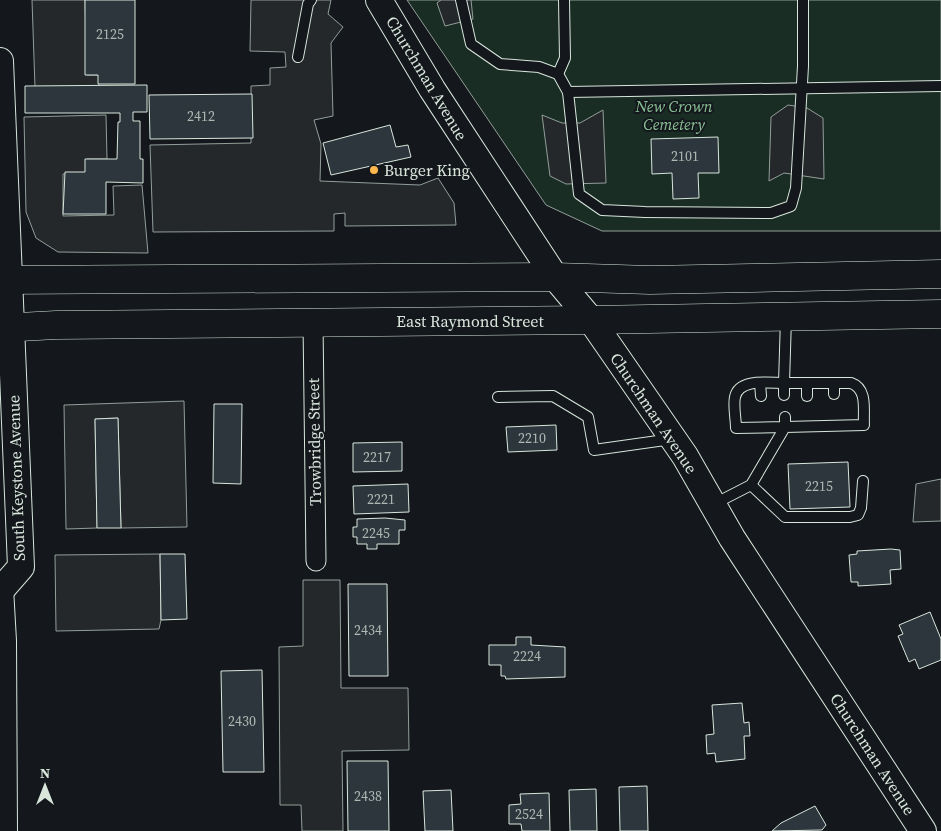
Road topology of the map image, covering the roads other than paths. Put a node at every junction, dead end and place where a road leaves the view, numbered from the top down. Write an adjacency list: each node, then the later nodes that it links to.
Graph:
1 (311, 0): 6 (lane)
2 (379, 0): 13 (main road, Churchman Avenue)
3 (461, 0): 8 (lane)
4 (564, 0): 8 (lane)
5 (803, 0): 10 (lane)
6 (298, 57)
7 (0, 61): 14 (main road, South Keystone Avenue)
8 (558, 74): 11 (lane)
9 (941, 86): 10 (lane)
10 (801, 89): 11 (lane); 11 (lane)
11 (568, 92)
12 (941, 274): 13 (main road)
13 (555, 277): 14 (main road); 17 (main road, Churchman Avenue)
14 (5, 280): 19 (main road, South Keystone Avenue)
15 (941, 314): 16 (main road, East Raymond Street)
16 (786, 317): 17 (main road, East Raymond Street); 21 (lane)
17 (591, 320): 18 (main road, East Raymond Street); 30 (main road, Churchman Avenue)
18 (313, 322): 19 (main road, East Raymond Street); 34 (street, Trowbridge Street)
19 (6, 328): 35 (main road, South Keystone Avenue)
20 (760, 383): 21 (lane); 26 (lane); 29 (lane)
21 (784, 383): 22 (lane); 25 (lane)
22 (807, 383): 23 (lane); 27 (lane)
23 (834, 383): 24 (lane); 29 (lane)
24 (834, 394)
25 (784, 395)
26 (761, 396)
27 (807, 396)
28 (498, 397): 30 (lane)
29 (785, 422): 32 (lane)
30 (673, 438): 33 (main road, Churchman Avenue)
31 (863, 482): 32 (lane)
32 (751, 485): 33 (lane)
33 (713, 505): 37 (main road, Churchman Avenue)
34 (316, 561)
35 (1, 589): 36 (main road, South Keystone Avenue)
36 (4, 831)
37 (923, 831)

